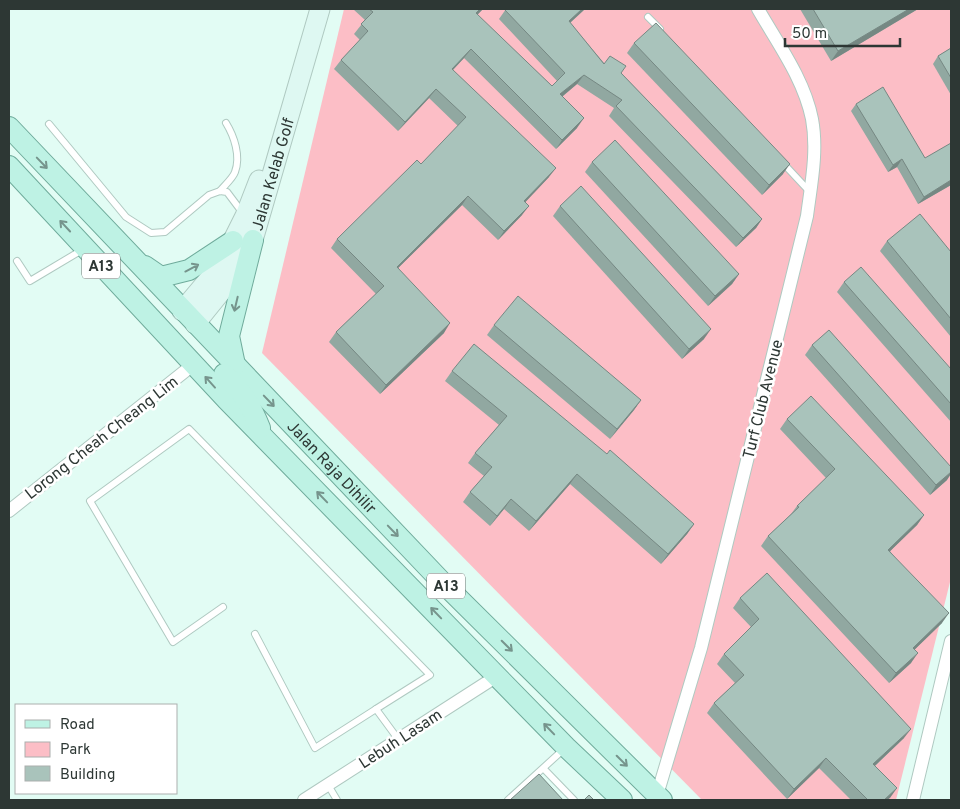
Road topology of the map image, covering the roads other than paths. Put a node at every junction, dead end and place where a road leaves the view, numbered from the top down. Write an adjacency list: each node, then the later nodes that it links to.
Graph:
1 (308, 9): 13 (street, Jalan Kelab Golf)
2 (320, 9): 13 (street, Jalan Kelab Golf)
3 (758, 9): 12 (street, Turf Club Avenue)
4 (648, 17): 5 (lane)
5 (662, 32)
6 (226, 123): 11 (lane)
7 (49, 124): 11 (lane)
8 (9, 127): 16 (main road, Jalan Raja Dihilir / A13, one-way to 16)
9 (776, 156): 12 (lane)
10 (9, 166): 15 (main road, Jalan Raja Dihilir / A13, one-way to 10)
11 (220, 191): 13 (lane)
12 (810, 192): 35 (street, Turf Club Avenue)
13 (251, 228): 14 (street); 18 (street, Jalan Kelab Golf); 20 (main road, one-way to 20)
14 (233, 242): 16 (main road, one-way to 14); 18 (street)
15 (91, 255): 17 (lane); 18 (main road); 19 (main road, Jalan Raja Dihilir / A13)
16 (134, 258): 18 (main road, Jalan Raja Dihilir / A13)
17 (17, 261)
18 (186, 320): 20 (main road, Jalan Raja Dihilir / A13); 21 (main road)
19 (194, 364): 21 (main road, Jalan Raja Dihilir / A13, one-way to 19); 22 (street, Lorong Cheah Cheang Lim)
20 (235, 365): 35 (main road, Jalan Raja Dihilir / A13, one-way to 35)
21 (265, 439): 26 (main road, Jalan Raja Dihilir / A13, one-way to 21)
22 (9, 511)
23 (223, 607): 28 (lane)
24 (255, 634): 28 (lane)
25 (951, 641): 27 (street)
26 (497, 676): 29 (street, Lebuh Lasam); 30 (main road, Jalan Raja Dihilir / A13, one-way to 26)
27 (946, 682): 41 (street)
28 (376, 709): 29 (lane)
29 (398, 739): 33 (street, Lebuh Lasam)
30 (566, 747): 31 (lane); 40 (main road, Jalan Raja Dihilir / A13)
31 (544, 769): 32 (lane); 39 (lane)
32 (531, 779): 34 (lane); 38 (lane)
33 (328, 785): 36 (street, Lebuh Lasam); 37 (lane)
34 (538, 786)
35 (659, 798)
36 (304, 800)
37 (337, 800)
38 (508, 800)
39 (574, 800)
40 (622, 800)
41 (913, 800)

